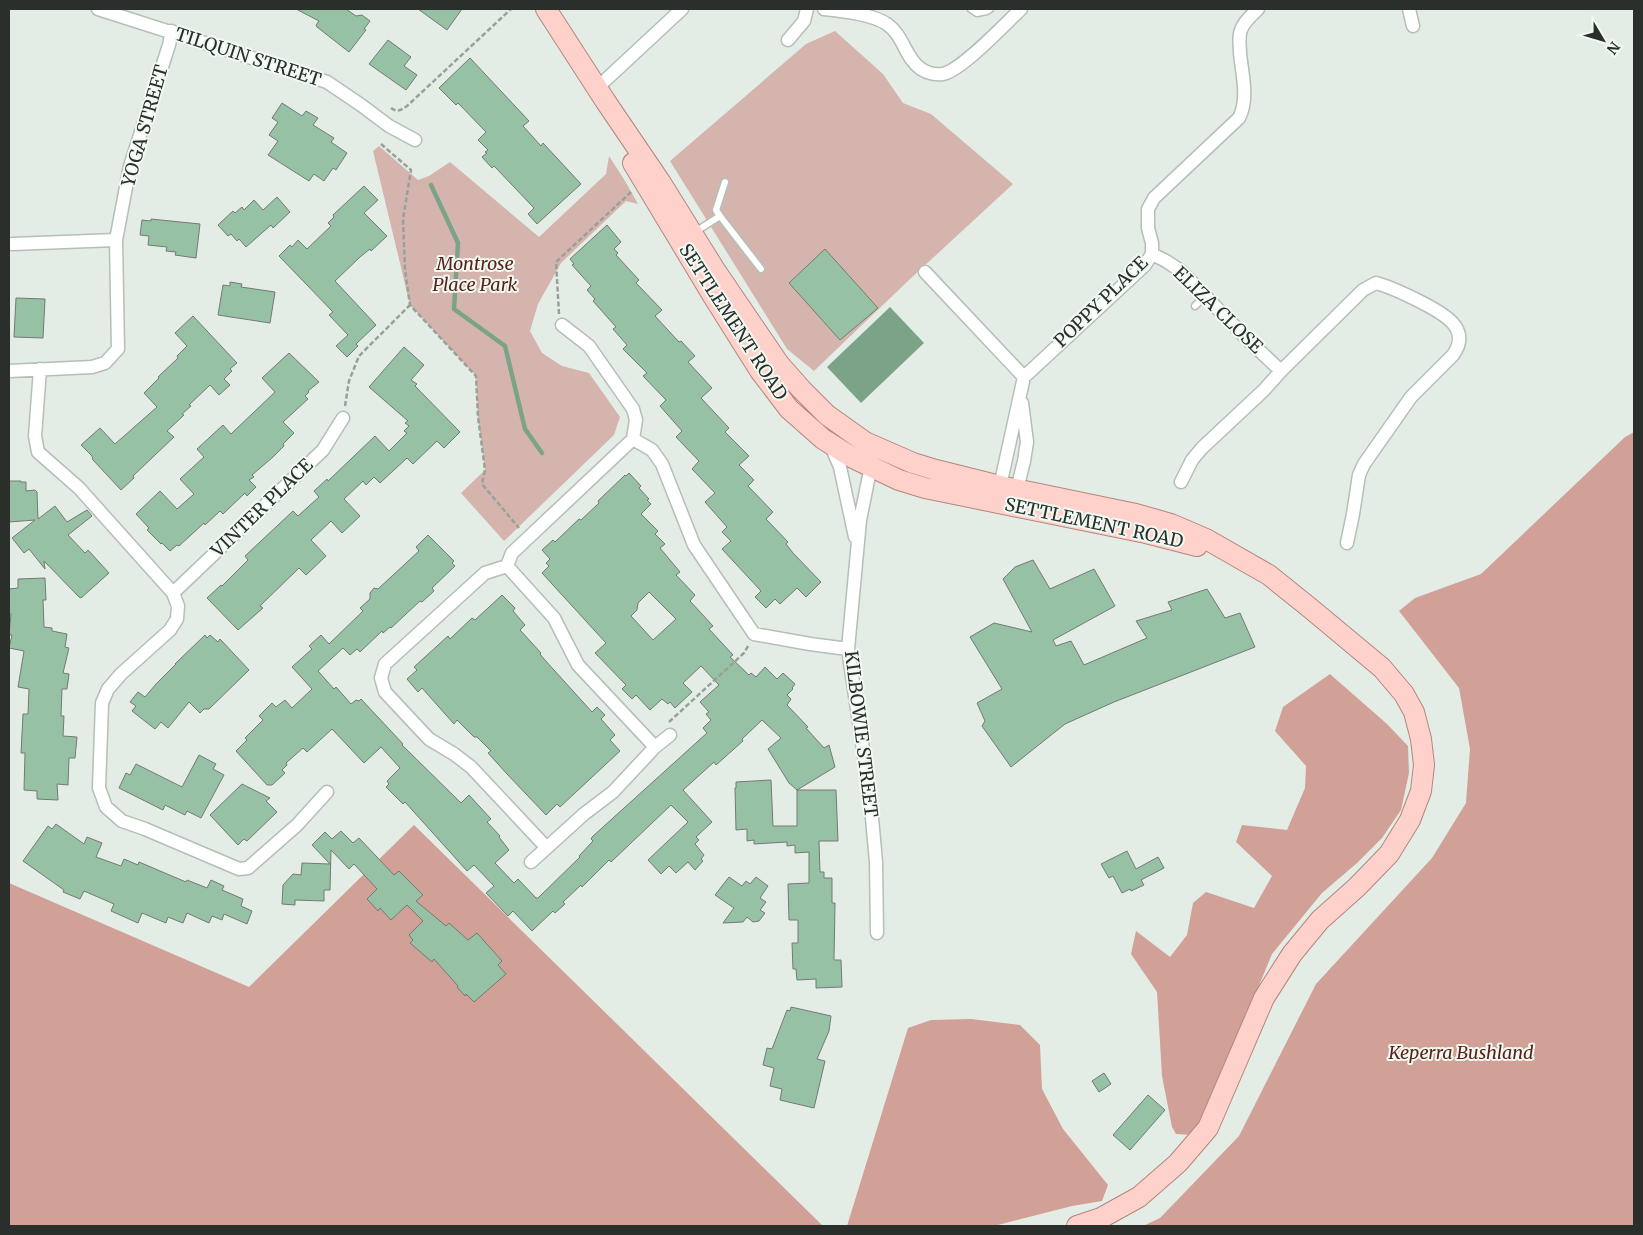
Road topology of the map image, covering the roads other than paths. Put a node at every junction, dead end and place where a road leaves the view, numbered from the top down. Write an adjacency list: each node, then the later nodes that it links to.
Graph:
1 (98, 9): 12 (street, TILQUIN STREET)
2 (546, 9): 14 (main road, SETTLEMENT ROAD)
3 (682, 9): 14 (street)
4 (807, 9): 13 (street)
5 (824, 9): 8 (street)
6 (971, 9): 7 (lane)
7 (990, 9)
8 (1021, 9)
9 (1258, 9): 21 (street, POPPY PLACE)
10 (1409, 9): 11 (street)
11 (1413, 26)
12 (172, 31): 15 (street, TILQUIN STREET); 19 (street, YOGA STREET)
13 (788, 40)
14 (602, 95): 18 (main road, SETTLEMENT ROAD); 33 (main road, SETTLEMENT ROAD)
15 (415, 140)
16 (725, 182): 17 (lane)
17 (720, 216): 18 (lane); 22 (lane)
18 (692, 234): 34 (main road, SETTLEMENT ROAD)
19 (116, 240): 20 (street); 27 (street, YOGA STREET)
20 (12, 244)
21 (1152, 254): 24 (street, ELIZA CLOSE); 30 (street, POPPY PLACE)
22 (761, 269)
23 (925, 272): 30 (street)
24 (1205, 296): 25 (lane); 28 (street, ELIZA CLOSE)
25 (1195, 306)
26 (562, 325): 32 (street)
27 (40, 369): 29 (street, YOGA STREET); 42 (street)
28 (1281, 370): 36 (street); 39 (street)
29 (9, 371)
30 (1024, 376): 38 (street)
31 (343, 418): 42 (street, VINTER PLACE)
32 (633, 438): 41 (street); 43 (street)
33 (830, 444): 35 (main road, SETTLEMENT ROAD); 40 (street)
34 (876, 447): 35 (street, KILBOWIE STREET); 37 (main road, SETTLEMENT ROAD)
35 (870, 468): 37 (main road, SETTLEMENT ROAD); 40 (street, KILBOWIE STREET)
36 (1181, 482)
37 (945, 483): 38 (main road, SETTLEMENT ROAD)
38 (1007, 493): 50 (main road, SETTLEMENT ROAD)
39 (1347, 543)
40 (857, 550): 43 (street, KILBOWIE STREET)
41 (507, 566): 45 (street); 47 (street)
42 (173, 593): 46 (street)
43 (848, 649): 49 (street, KILBOWIE STREET)
44 (670, 735): 45 (street)
45 (652, 744): 47 (street)
46 (327, 792)
47 (546, 847): 48 (street)
48 (531, 862)
49 (877, 934)
50 (1077, 1226)

